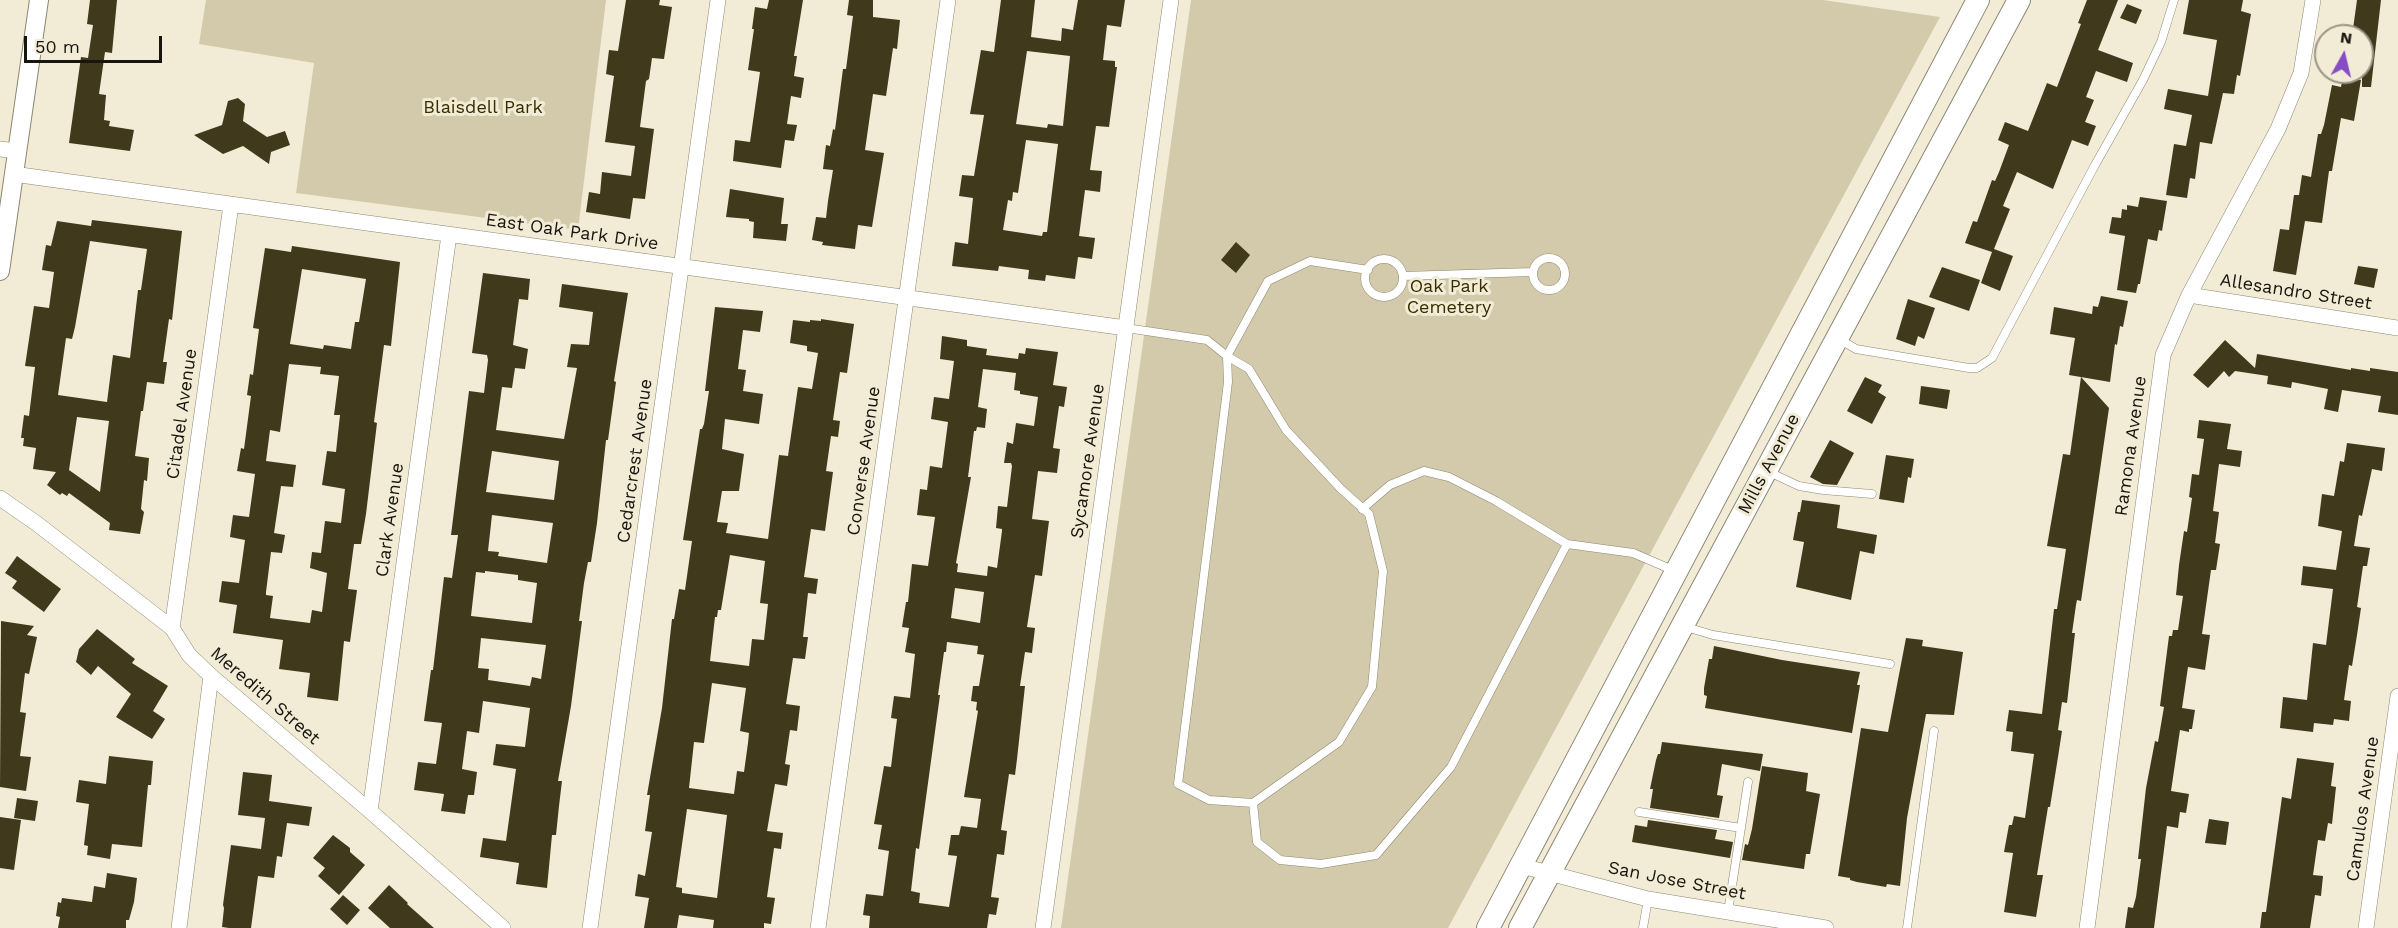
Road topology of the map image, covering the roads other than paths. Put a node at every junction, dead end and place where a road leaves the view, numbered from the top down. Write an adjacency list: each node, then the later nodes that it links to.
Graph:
1 (39, 0): 9 (street)
2 (718, 0): 13 (street, Cedarcrest Avenue)
3 (948, 0): 19 (street, Converse Avenue)
4 (1171, 0): 21 (street, Sycamore Avenue)
5 (1978, 0): 20 (main road, Mills Avenue)
6 (2019, 0): 23 (main road, Mills Avenue)
7 (2174, 0): 23 (lane)
8 (2313, 0): 18 (street, Ramona Avenue)
9 (8, 150): 10 (street)
10 (13, 174): 11 (street, East Oak Park Drive); 15 (street)
11 (231, 205): 12 (street, East Oak Park Drive); 32 (street, Citadel Avenue)
12 (449, 235): 13 (street, East Oak Park Drive); 39 (street, Clark Avenue)
13 (682, 267): 19 (street, East Oak Park Drive); 48 (street, Cedarcrest Avenue)
14 (1368, 270): 17 (lane); 17 (lane); 24 (lane)
15 (0, 271)
16 (1533, 272): 16 (lane); 17 (lane)
17 (1403, 276)
18 (2189, 295): 22 (street, Allesandro Street); 56 (street, Ramona Avenue)
19 (907, 298): 21 (street, East Oak Park Drive); 49 (street, Converse Avenue)
20 (1807, 322): 23 (main road); 30 (main road, Mills Avenue)
21 (1126, 328): 24 (lane); 50 (street, Sycamore Avenue)
22 (2398, 328)
23 (1837, 338): 25 (main road, Mills Avenue)
24 (1227, 356): 28 (lane); 38 (lane)
25 (1765, 470): 26 (lane); 31 (main road, Mills Avenue)
26 (1872, 494)
27 (0, 498): 32 (street, Meredith Street)
28 (1362, 509): 29 (lane); 38 (lane)
29 (1567, 544): 30 (lane); 38 (lane)
30 (1676, 571): 42 (main road, Mills Avenue)
31 (1682, 626): 33 (lane); 43 (main road, Mills Avenue)
32 (172, 628): 34 (street, Meredith Street)
33 (1890, 664)
34 (212, 676): 39 (street, Meredith Street); 46 (street)
35 (2398, 696): 57 (street, Camulos Avenue)
36 (1934, 731): 55 (lane)
37 (1748, 782): 41 (lane)
38 (1253, 803)
39 (370, 811): 47 (street, Meredith Street)
40 (1639, 812): 41 (lane)
41 (1741, 828): 45 (lane)
42 (1522, 866): 43 (street, San Jose Street); 51 (main road, Mills Avenue)
43 (1550, 873): 44 (street, San Jose Street); 52 (main road, Mills Avenue)
44 (1648, 899): 45 (street, San Jose Street); 53 (lane)
45 (1728, 912): 54 (street, San Jose Street)
46 (179, 928)
47 (503, 928)
48 (590, 928)
49 (819, 928)
50 (1042, 928)
51 (1488, 928)
52 (1520, 928)
53 (1643, 928)
54 (1826, 928)
55 (1907, 928)
56 (2086, 928)
57 (2366, 928)

